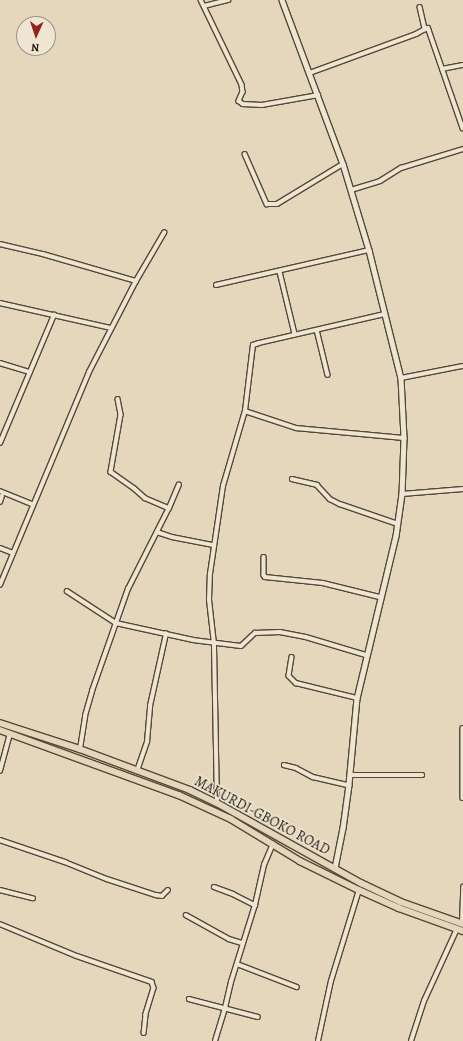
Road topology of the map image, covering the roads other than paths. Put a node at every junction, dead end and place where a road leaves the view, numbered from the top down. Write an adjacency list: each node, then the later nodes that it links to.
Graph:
1 (201, 0): 4 (street)
2 (228, 0): 4 (street)
3 (282, 0): 9 (street)
4 (204, 6): 10 (street)
5 (420, 8): 6 (street)
6 (425, 29): 8 (street); 9 (street)
7 (463, 66): 8 (street)
8 (442, 69): 12 (street)
9 (310, 73): 10 (street)
10 (318, 95): 16 (street)
11 (463, 113): 12 (street)
12 (458, 114): 13 (street)
13 (463, 128)
14 (463, 149): 17 (street)
15 (245, 154): 16 (street)
16 (343, 164): 17 (street)
17 (351, 190): 20 (street)
18 (164, 233): 22 (street)
19 (0, 244): 22 (street)
20 (369, 250): 21 (street); 25 (street)
21 (280, 272): 23 (street); 29 (street)
22 (136, 282): 27 (street)
23 (216, 285)
24 (0, 303): 26 (street)
25 (385, 314): 28 (street); 34 (street)
26 (54, 315): 27 (street); 32 (street)
27 (111, 328): 46 (street)
28 (317, 330): 29 (street); 33 (street)
29 (295, 334): 36 (street)
30 (0, 364): 32 (street)
31 (463, 366): 34 (street)
32 (30, 372): 38 (street)
33 (328, 375)
34 (401, 378): 37 (street)
35 (118, 399): 47 (street)
36 (245, 411): 37 (street); 50 (street)
37 (404, 438): 43 (street)
38 (0, 443)
39 (292, 479): 48 (street)
40 (179, 485): 47 (street)
41 (463, 489): 43 (street)
42 (0, 491): 46 (street)
43 (402, 494): 48 (street)
44 (2, 496): 45 (street)
45 (0, 502)
46 (33, 504): 52 (street)
47 (169, 508): 49 (street)
48 (398, 524): 57 (street)
49 (157, 532): 50 (street); 58 (street)
50 (213, 545): 60 (street)
51 (0, 548): 52 (street)
52 (13, 553): 54 (street)
53 (264, 557): 57 (street)
54 (1, 580): 55 (street)
55 (0, 585)
56 (67, 591): 58 (street)
57 (380, 597): 61 (street)
58 (116, 622): 59 (street); 68 (street)
59 (166, 634): 60 (street); 71 (street)
60 (214, 644): 61 (street); 77 (street)
61 (366, 655): 63 (street)
62 (292, 657): 63 (street)
63 (357, 698): 73 (street)
64 (0, 723): 68 (main road, MAKURDI-GBOKO ROAD)
65 (463, 728): 69 (street)
66 (0, 730): 67 (main road)
67 (10, 734): 72 (street); 79 (main road)
68 (80, 749): 71 (main road, MAKURDI-GBOKO ROAD)
69 (463, 759): 76 (street)
70 (284, 765): 75 (street)
71 (137, 770): 77 (main road, MAKURDI-GBOKO ROAD)
72 (0, 771)
73 (350, 774): 74 (street); 75 (street)
74 (422, 775)
75 (349, 785): 80 (street)
76 (463, 798)
77 (217, 802): 80 (main road, MAKURDI-GBOKO ROAD)
78 (0, 840): 84 (street)
79 (273, 844): 85 (main road); 87 (street)
80 (335, 868): 90 (main road, MAKURDI-GBOKO ROAD)
81 (214, 887): 87 (street)
82 (463, 887): 90 (street)
83 (0, 890): 86 (street)
84 (168, 890)
85 (359, 890): 91 (main road); 100 (street)
86 (33, 898)
87 (255, 905): 92 (street)
88 (186, 915): 92 (street)
89 (0, 924): 98 (street)
90 (463, 924)
91 (460, 930): 101 (street)
92 (242, 943): 93 (street)
93 (237, 964): 94 (street); 96 (street)
94 (297, 987)
95 (189, 999): 96 (street)
96 (225, 1008): 97 (street); 99 (street)
97 (258, 1017)
98 (144, 1033)
99 (215, 1041)
100 (318, 1041)
101 (411, 1041)

